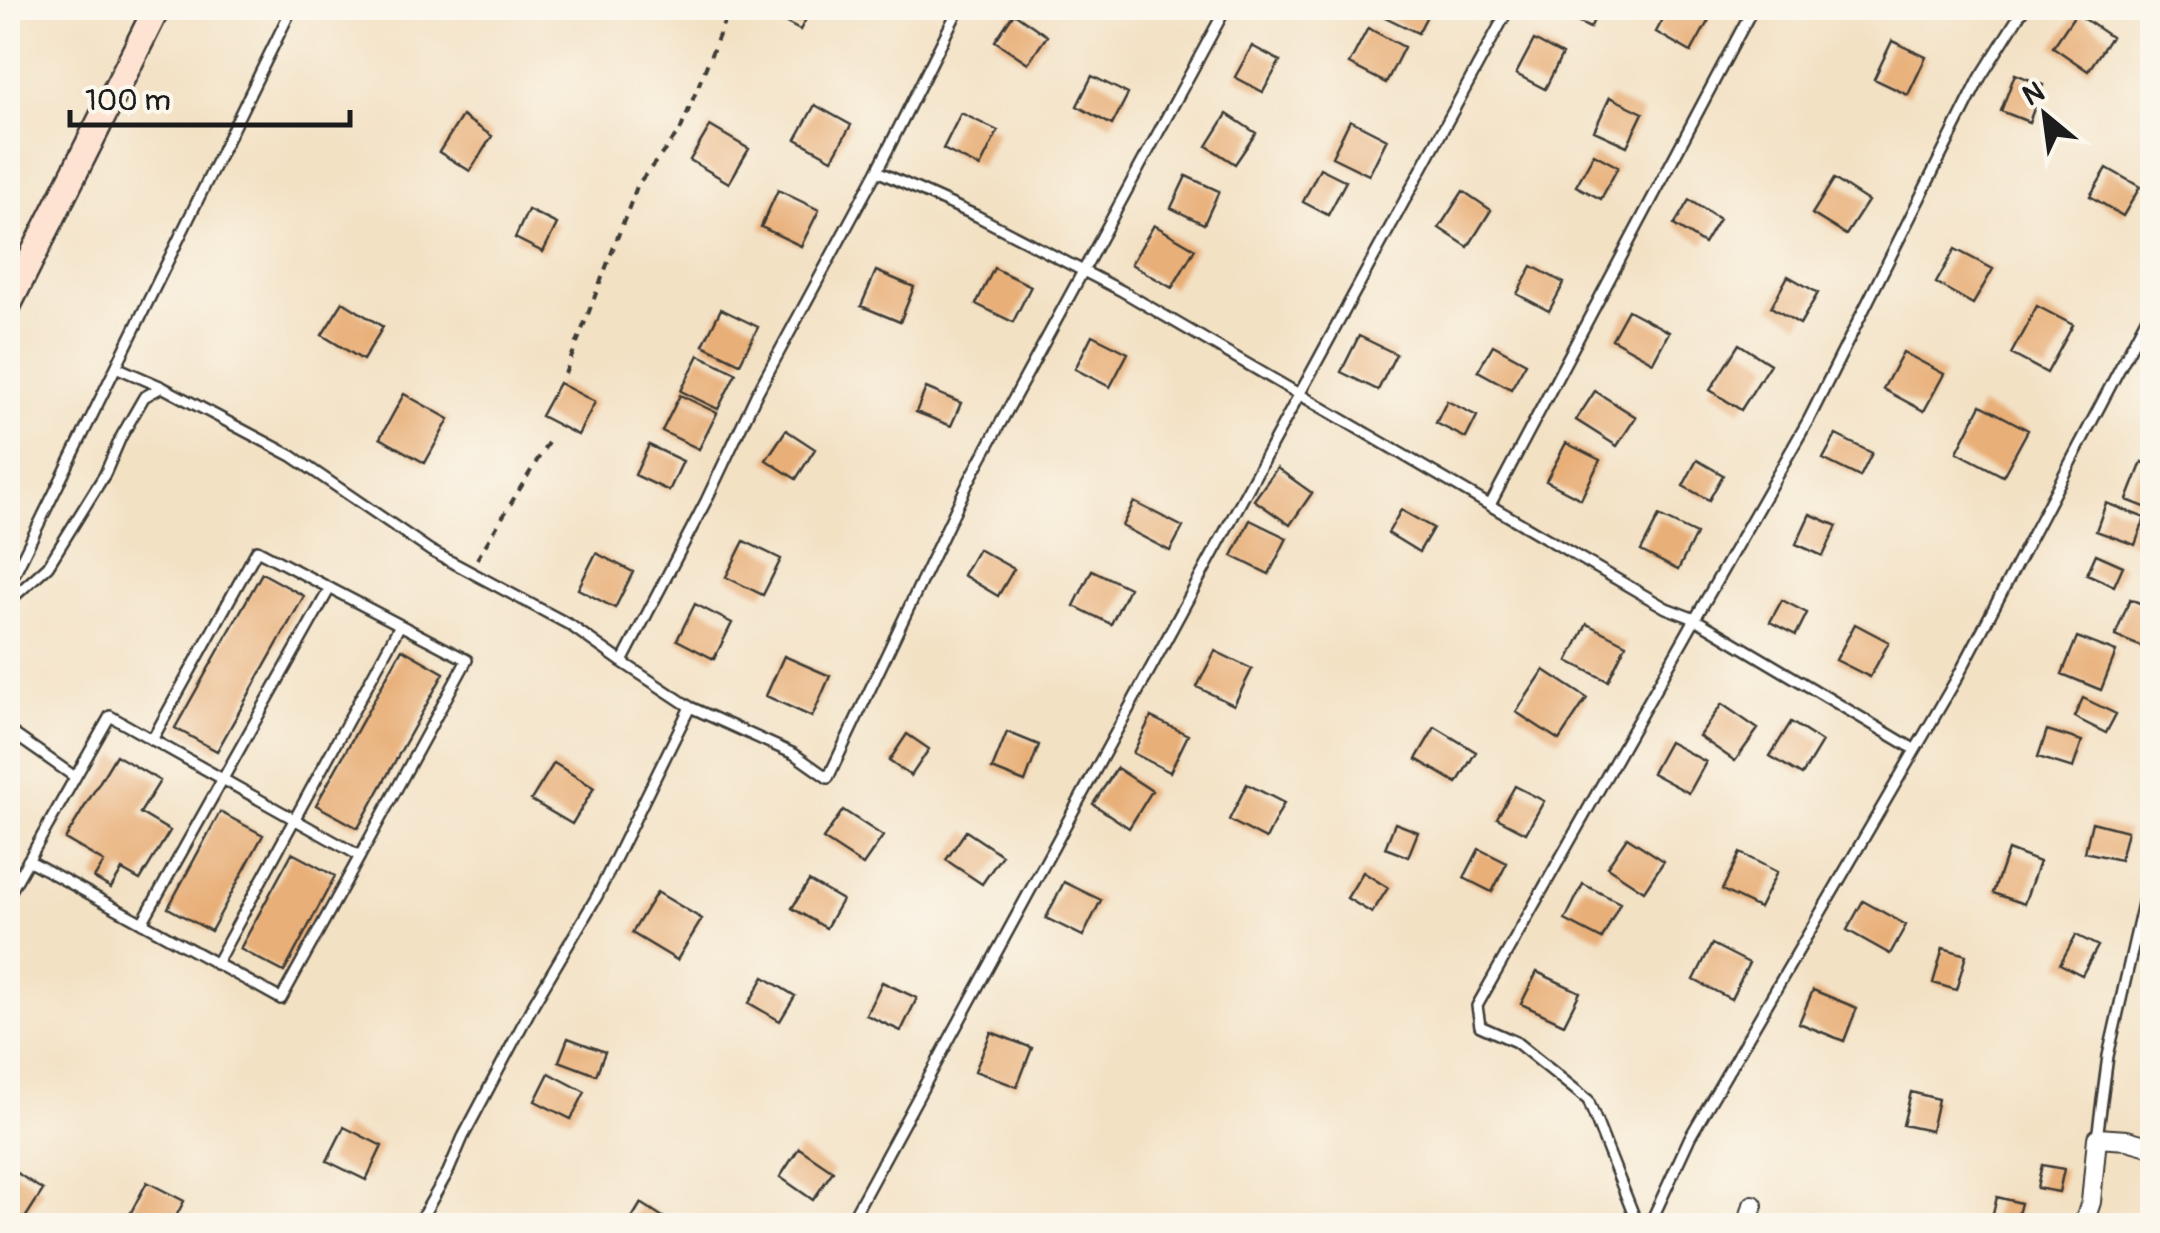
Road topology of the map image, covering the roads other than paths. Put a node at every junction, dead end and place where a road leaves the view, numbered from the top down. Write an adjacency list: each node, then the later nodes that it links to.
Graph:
1 (157, 8): 10 (main road)
2 (292, 8): 12 (lane)
3 (960, 8): 8 (lane)
4 (1226, 8): 9 (lane)
5 (1509, 8): 14 (lane)
6 (1753, 8): 15 (lane)
7 (2024, 8): 19 (lane)
8 (878, 171): 9 (lane); 21 (lane)
9 (1084, 271): 14 (lane); 22 (lane)
10 (8, 305)
11 (2152, 307): 25 (lane)
12 (116, 366): 13 (lane); 16 (lane)
13 (162, 387): 18 (lane); 21 (lane)
14 (1299, 392): 15 (lane); 39 (lane)
15 (1490, 505): 19 (lane)
16 (8, 587)
17 (330, 588): 20 (lane); 24 (lane); 27 (lane)
18 (8, 602)
19 (1695, 618): 25 (lane); 40 (lane)
20 (400, 624): 28 (lane); 29 (lane)
21 (622, 662): 22 (lane)
22 (690, 707): 38 (lane)
23 (8, 730): 26 (lane)
24 (152, 740): 26 (lane); 27 (lane)
25 (1914, 749): 41 (lane)
26 (75, 777): 30 (lane)
27 (222, 779): 28 (lane); 33 (lane)
28 (295, 820): 29 (lane); 34 (lane)
29 (360, 856): 34 (lane)
30 (28, 860): 32 (lane); 33 (lane)
31 (2152, 864): 35 (lane)
32 (8, 896)
33 (142, 923): 34 (lane)
34 (216, 964)
35 (2097, 1138): 36 (street); 43 (street)
36 (2152, 1146)
37 (1753, 1206): 42 (street)
38 (417, 1226)
39 (848, 1226)
40 (1638, 1226)
41 (1649, 1226)
42 (1747, 1226)
43 (2083, 1226)

